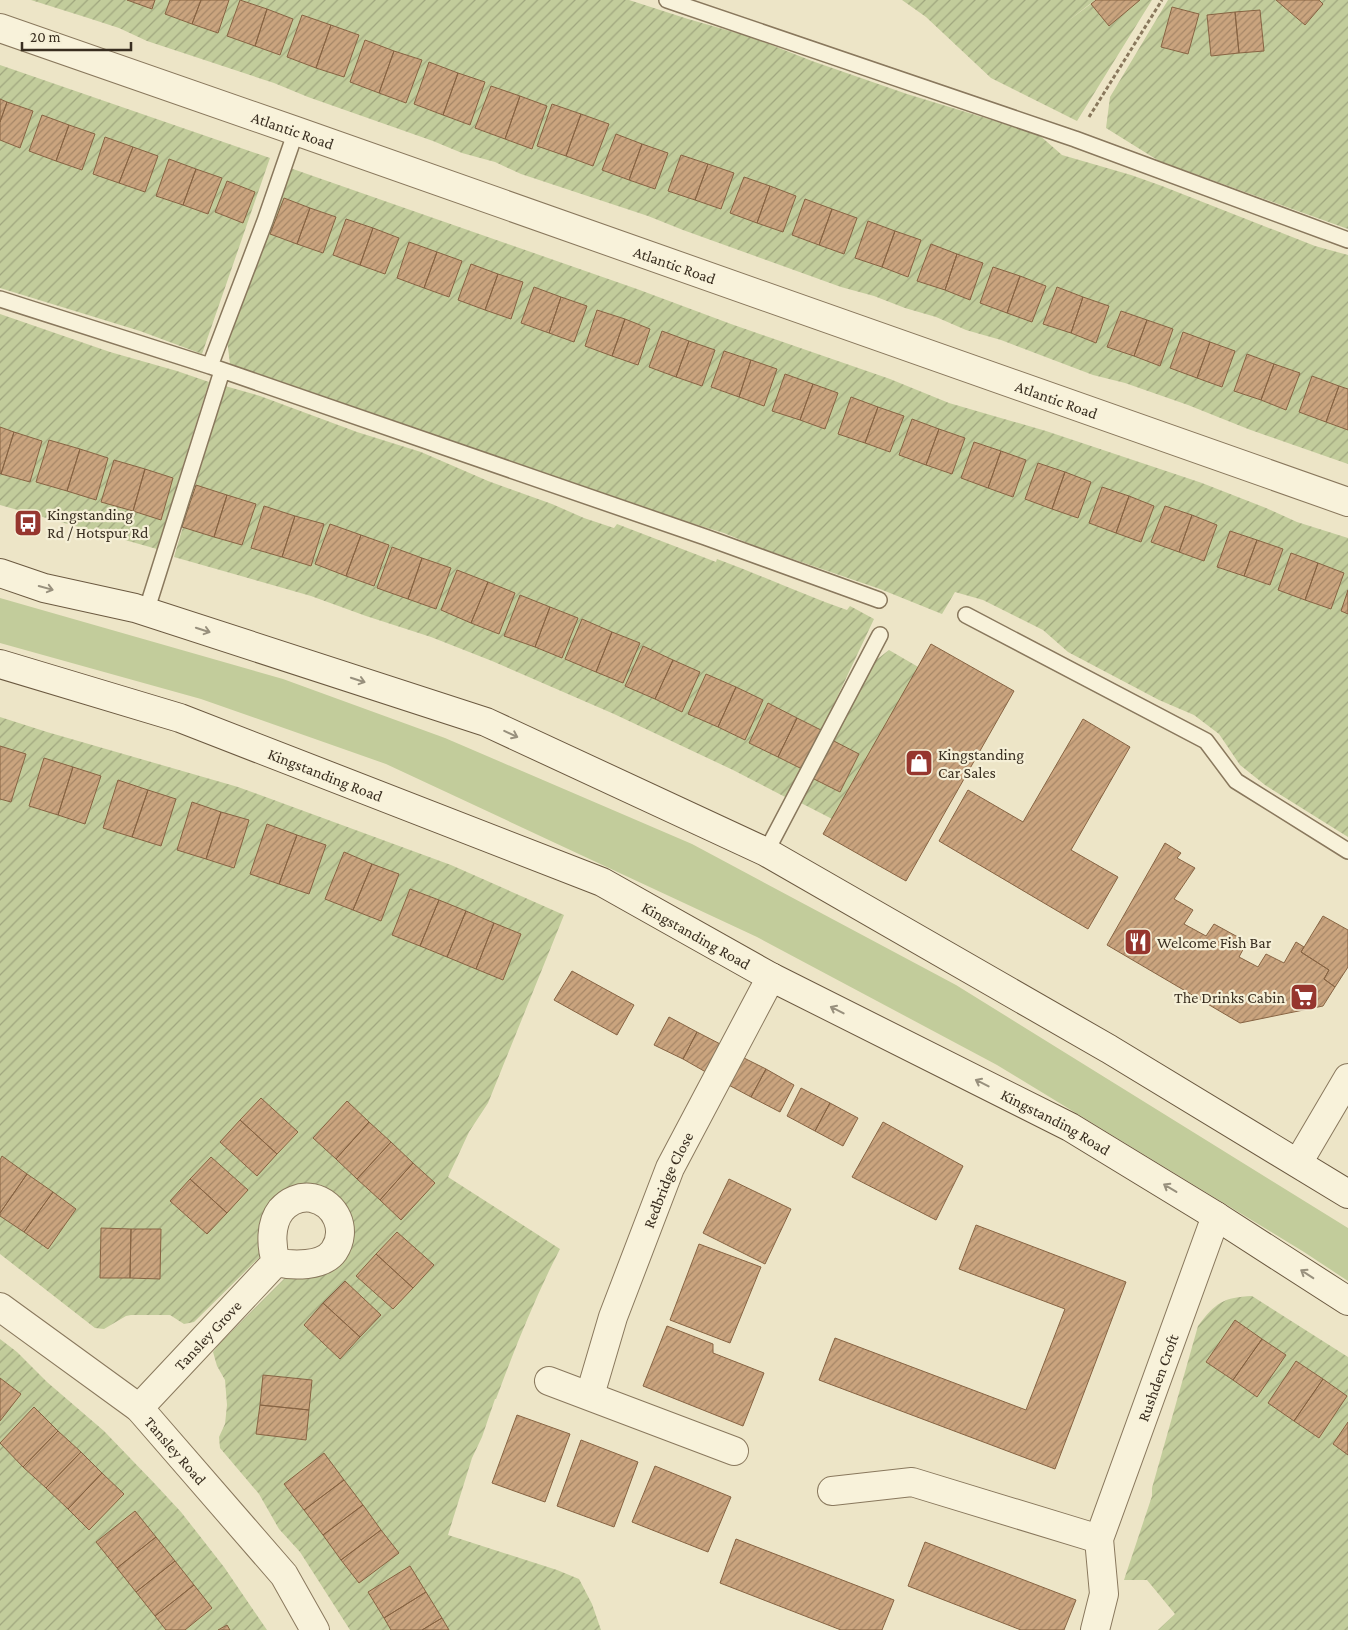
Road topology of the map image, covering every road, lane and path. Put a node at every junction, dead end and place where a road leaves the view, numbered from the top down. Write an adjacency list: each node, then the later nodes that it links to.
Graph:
1 (667, 0): 5 (lane)
2 (1162, 0): 5 (path)
3 (0, 28): 4 (street, Atlantic Road)
4 (296, 131): 8 (lane); 9 (street, Atlantic Road)
5 (1075, 139): 6 (lane)
6 (1348, 240)
7 (0, 299): 8 (lane)
8 (216, 368): 11 (lane); 12 (lane)
9 (1348, 502)
10 (0, 573): 12 (street, one-way to 12)
11 (879, 600)
12 (146, 612): 17 (street, one-way to 17)
13 (966, 615): 16 (lane)
14 (880, 636): 17 (lane)
15 (0, 664): 18 (street, Kingstanding Road)
16 (1348, 851)
17 (766, 852): 20 (street)
18 (771, 977): 22 (street, Kingstanding Road, one-way to 18); 27 (street, Redbridge Close)
19 (1348, 1078): 20 (street)
20 (1298, 1163): 21 (street)
21 (1348, 1194)
22 (1216, 1216): 24 (street, Kingstanding Road, one-way to 22); 31 (street, Rushden Croft)
23 (276, 1262): 28 (street, Tansley Grove)
24 (1348, 1301)
25 (0, 1307): 28 (street, Tansley Road)
26 (550, 1381): 27 (street)
27 (590, 1395): 29 (street)
28 (139, 1408): 32 (street, Tansley Road)
29 (734, 1451)
30 (832, 1491): 31 (street)
31 (1100, 1539): 33 (street, Rushden Croft)
32 (315, 1630)
33 (1095, 1630)

